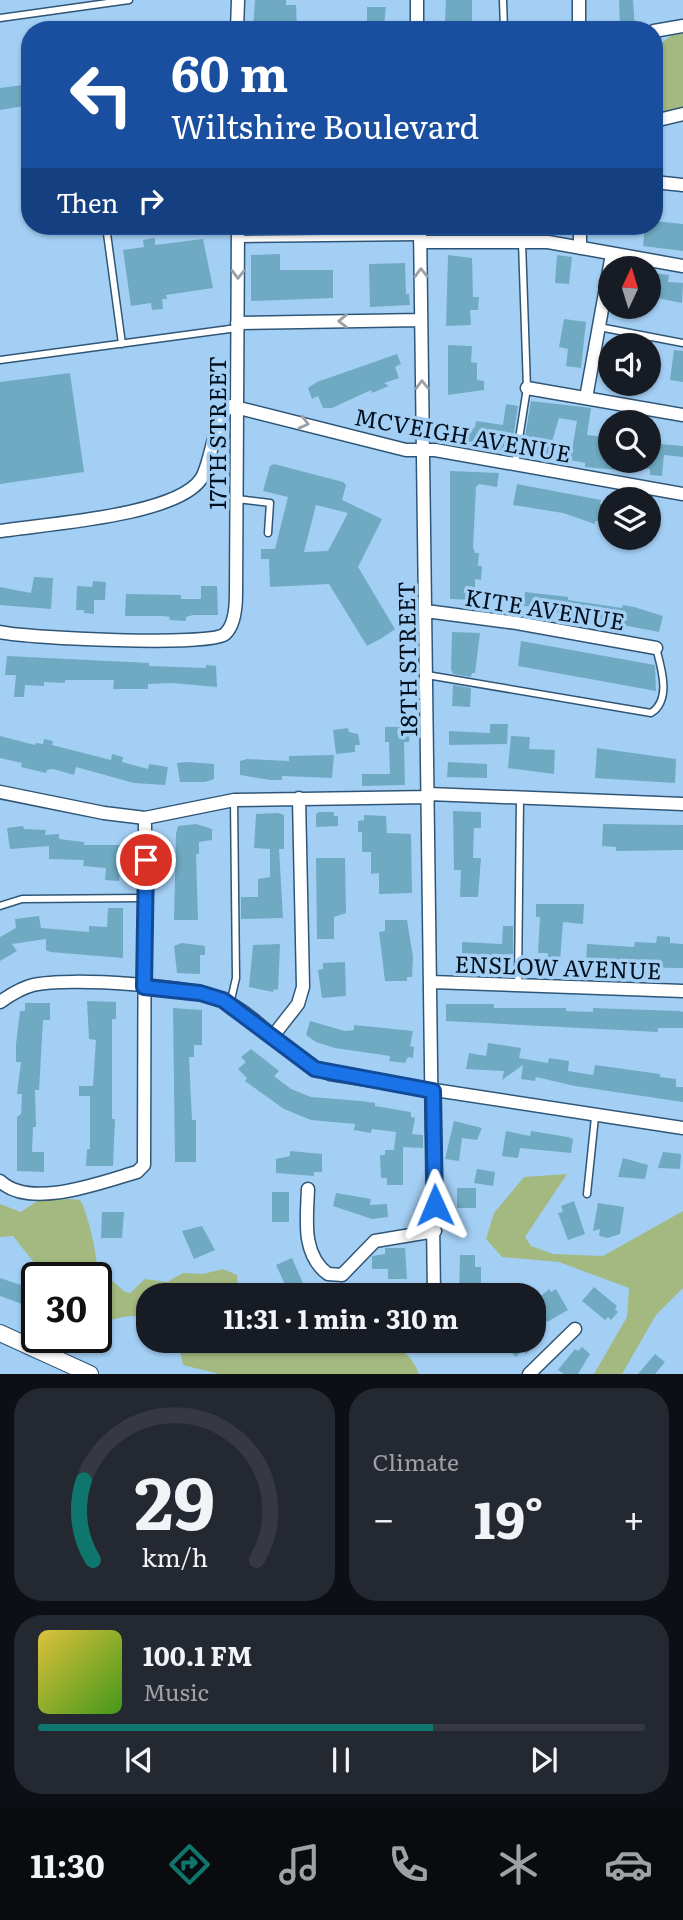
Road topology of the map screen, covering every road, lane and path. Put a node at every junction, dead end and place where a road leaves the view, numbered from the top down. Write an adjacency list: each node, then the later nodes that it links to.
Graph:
1 (129, 0): 6 (lane)
2 (238, 0): 7 (street)
3 (417, 0): 8 (street)
4 (502, 0): 9 (lane)
5 (579, 0): 10 (street)
6 (0, 18)
7 (237, 21)
8 (418, 21)
9 (503, 21)
10 (579, 21)
11 (683, 26): 12 (street)
12 (663, 29)
13 (683, 114): 14 (street)
14 (663, 119)
15 (663, 183): 16 (street)
16 (683, 185)
17 (107, 235): 30 (lane)
18 (238, 235): 21 (street, 17TH STREET)
19 (420, 235): 21 (lane); 22 (street); 26 (street, 18TH STREET, one-way to 19)
20 (580, 235): 23 (street)
21 (238, 239): 27 (street, 17TH STREET, one-way to 27)
22 (522, 242): 23 (street); 32 (lane)
23 (580, 248): 24 (street)
24 (612, 254): 25 (street); 28 (street)
25 (683, 266)
26 (421, 320): 27 (street, one-way to 27); 36 (street, 18TH STREET, one-way to 26)
27 (237, 325): 30 (lane); 34 (street, 17TH STREET)
28 (599, 327): 29 (lane); 33 (street)
29 (683, 343)
30 (122, 344): 31 (lane)
31 (0, 360)
32 (527, 388): 33 (street); 37 (lane)
33 (586, 398): 35 (street)
34 (237, 407): 36 (street, MCVEIGH AVENUE, one-way to 36); 39 (street, 17TH STREET); 40 (street)
35 (683, 415)
36 (423, 450): 37 (street, MCVEIGH AVENUE); 42 (street, 18TH STREET)
37 (515, 464): 38 (street, MCVEIGH AVENUE)
38 (683, 494)
39 (237, 499): 41 (lane); 43 (street, 17TH STREET)
40 (0, 531)
41 (268, 533)
42 (426, 611): 44 (street, KITE AVENUE); 45 (street, 18TH STREET)
43 (0, 632)
44 (656, 648): 45 (lane)
45 (427, 675): 47 (street, 18TH STREET)
46 (1, 795): 52 (street)
47 (429, 795): 48 (street); 49 (street); 55 (street, 18TH STREET)
48 (520, 797): 51 (street); 56 (lane)
49 (299, 798): 50 (street); 61 (street)
50 (234, 800): 52 (street); 60 (lane)
51 (683, 804)
52 (145, 818): 53 (street)
53 (145, 898): 54 (lane); 57 (street)
54 (0, 906)
55 (432, 982): 56 (street, ENSLOW AVENUE); 62 (street, 18TH STREET)
56 (518, 985): 58 (street, ENSLOW AVENUE)
57 (144, 987): 59 (street); 60 (street); 65 (street)
58 (683, 991)
59 (0, 1002)
60 (230, 1004): 61 (street)
61 (273, 1036): 62 (street)
62 (433, 1091): 63 (street); 68 (street, 18TH STREET)
63 (595, 1117): 64 (street); 67 (lane)
64 (683, 1128)
65 (0, 1181)
66 (308, 1189): 68 (street)
67 (587, 1194)
68 (435, 1231): 69 (street, 18TH STREET)
69 (434, 1283)
70 (575, 1329): 73 (street)
71 (0, 1333): 72 (street)
72 (90, 1374)
73 (529, 1374)

